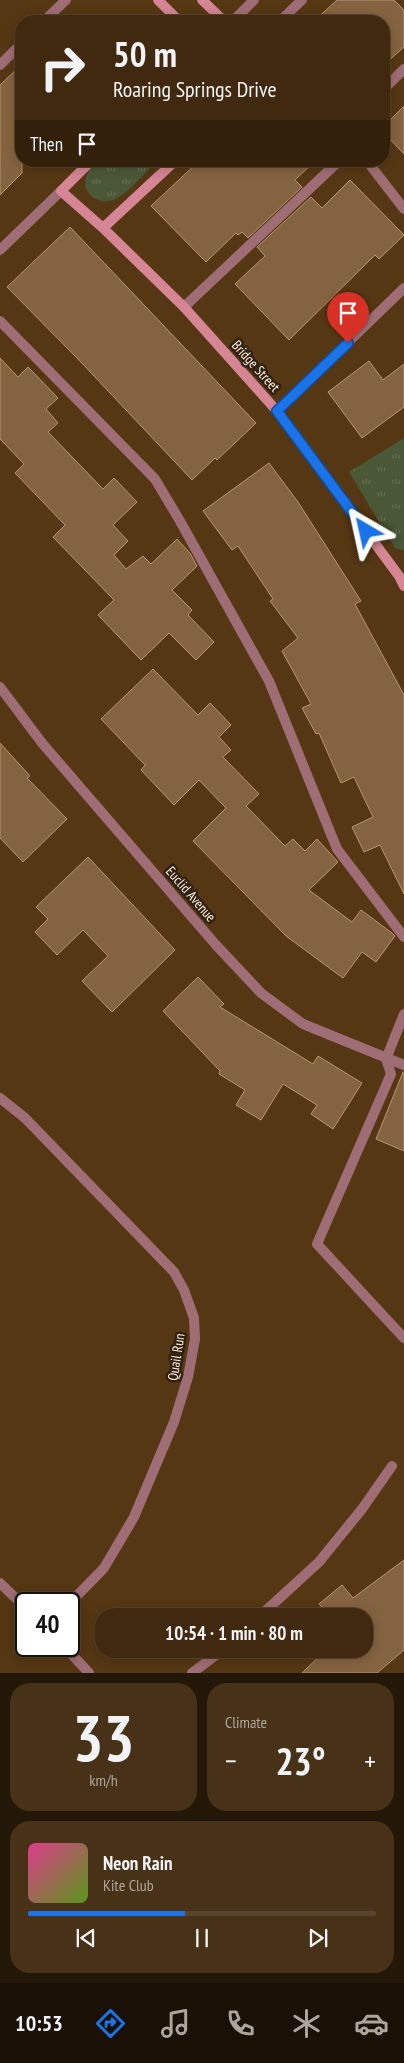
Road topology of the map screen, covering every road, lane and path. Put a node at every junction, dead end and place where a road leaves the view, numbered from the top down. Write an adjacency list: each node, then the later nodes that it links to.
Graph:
1 (66, 0): 6 (street)
2 (158, 0): 7 (street)
3 (202, 0): 8 (street)
4 (254, 0): 9 (street)
5 (302, 0): 10 (street)
6 (50, 15)
7 (173, 15)
8 (218, 15)
9 (239, 15)
10 (286, 15)
11 (15, 50): 12 (street)
12 (0, 65)
13 (404, 69): 14 (street)
14 (390, 83)
15 (85, 167): 19 (street)
16 (169, 167): 21 (street)
17 (333, 167): 24 (street)
18 (372, 167): 20 (street)
19 (61, 191): 21 (street, Bridge Street); 22 (street)
20 (404, 208)
21 (104, 228): 24 (street, Bridge Street)
22 (0, 250)
23 (404, 288): 26 (street)
24 (184, 307): 26 (street, Bridge Street)
25 (0, 321): 30 (street)
26 (277, 411): 27 (street, Bridge Street)
27 (402, 575): 28 (street, Bridge Street)
28 (404, 586)
29 (0, 687): 32 (street, Euclid Avenue)
30 (404, 937)
31 (404, 1014): 32 (street)
32 (386, 1059): 33 (street, Euclid Avenue); 35 (street)
33 (404, 1065)
34 (0, 1098): 38 (street, Quail Run)
35 (404, 1338)
36 (392, 1466): 40 (street)
37 (0, 1583): 39 (street)
38 (80, 1593)
39 (15, 1597)
40 (269, 1608)
41 (74, 1657): 43 (street)
42 (212, 1658): 44 (street)
43 (89, 1673)
44 (192, 1673)

